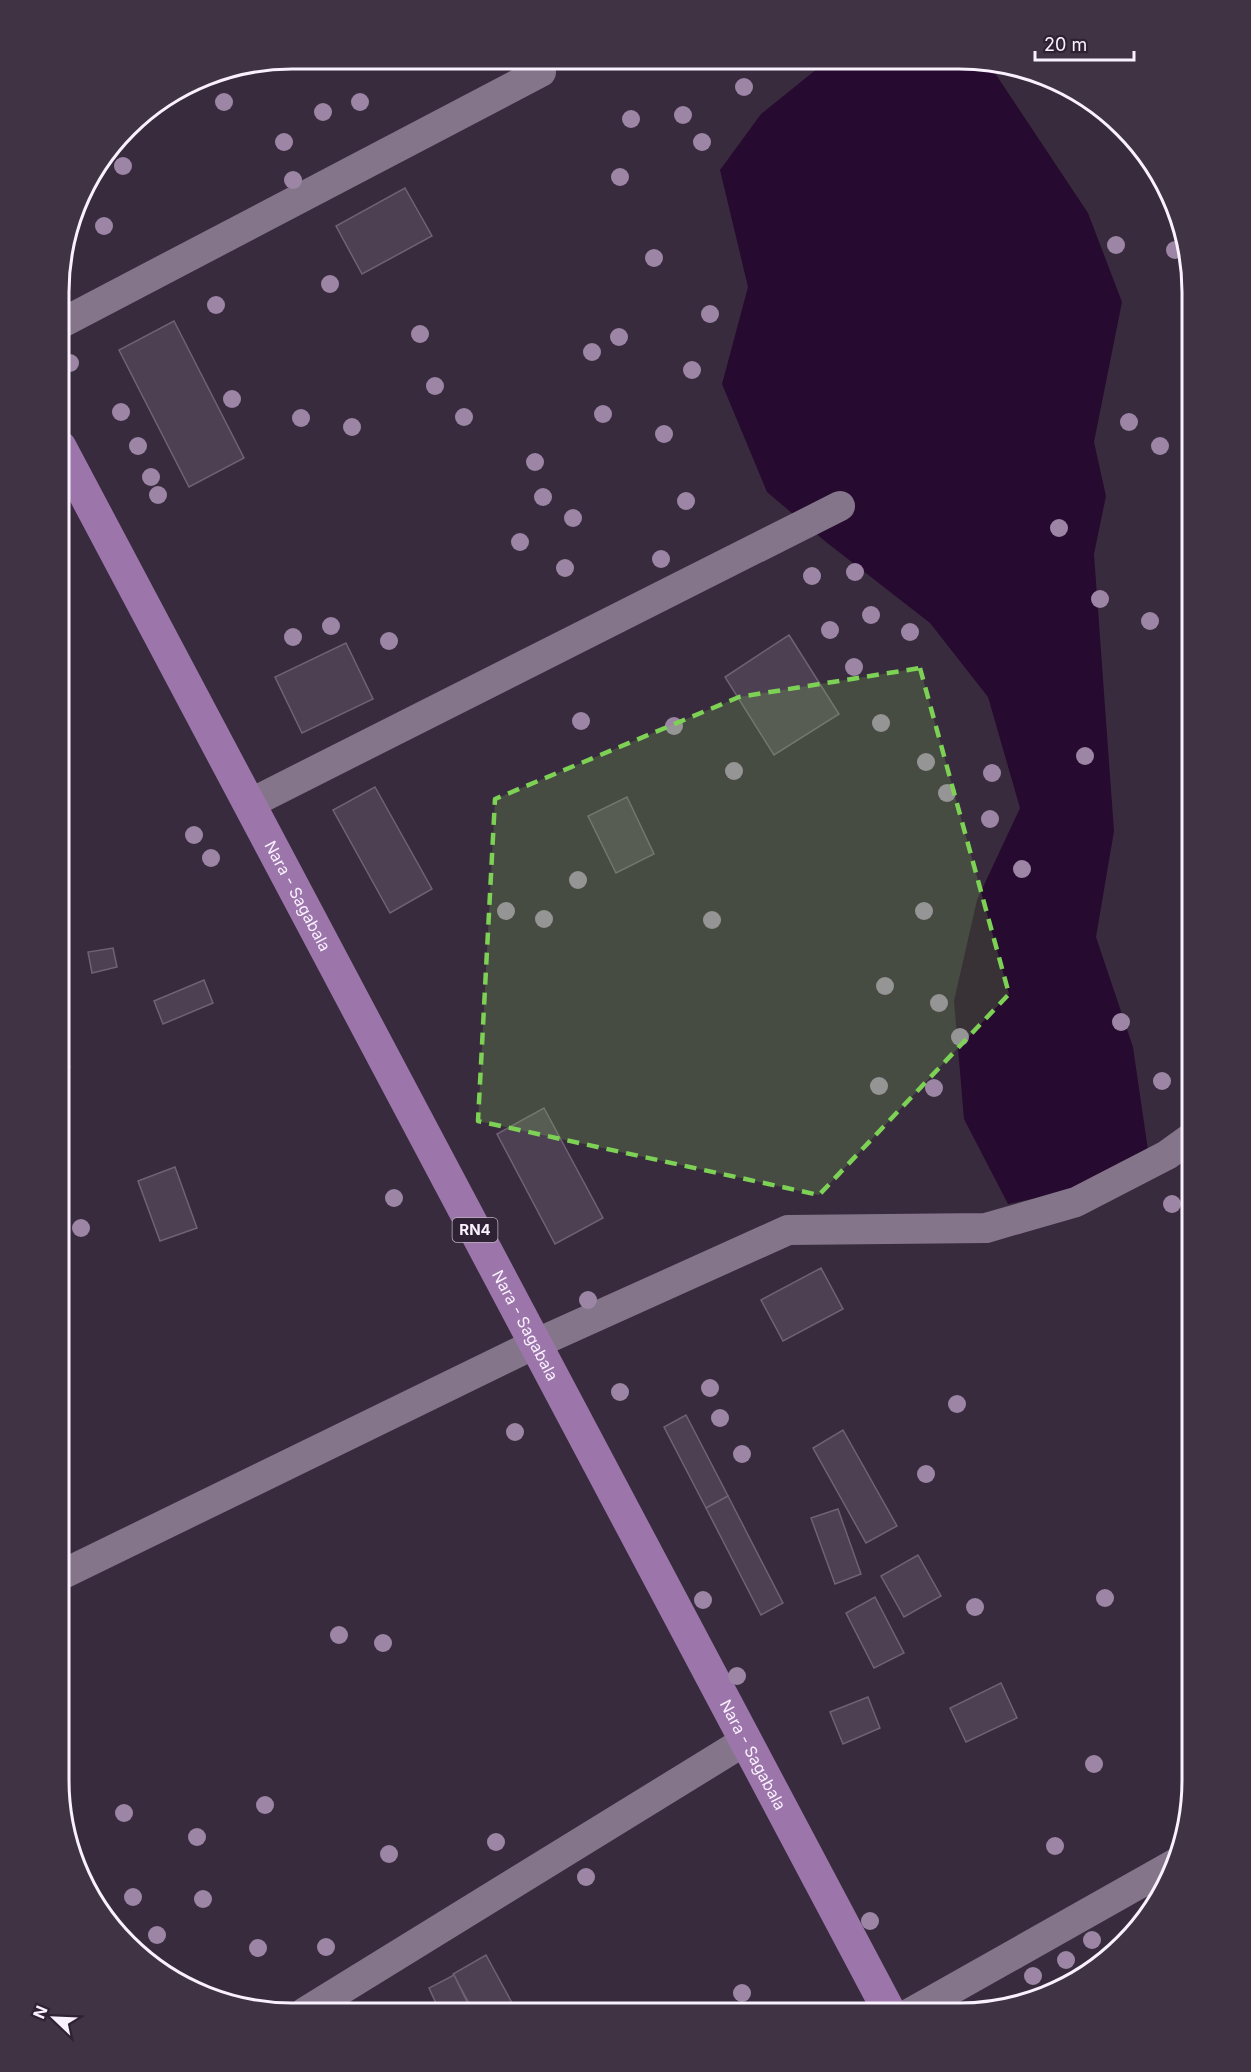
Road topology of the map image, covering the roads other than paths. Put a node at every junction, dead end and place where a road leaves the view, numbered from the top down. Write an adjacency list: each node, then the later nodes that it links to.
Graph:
1 (541, 72): 2 (street)
2 (69, 319)
3 (69, 464): 5 (main road, Nara - Sagabala / RN4)
4 (840, 506): 5 (street)
5 (249, 804): 7 (main road, Nara - Sagabala / RN4)
6 (1182, 1144): 7 (street)
7 (535, 1344): 8 (street); 9 (main road, Nara - Sagabala / RN4)
8 (69, 1571)
9 (746, 1741): 11 (street); 12 (main road, Nara - Sagabala / RN4)
10 (1163, 1870): 13 (street)
11 (320, 2003)
12 (885, 2003)
13 (928, 2003)

